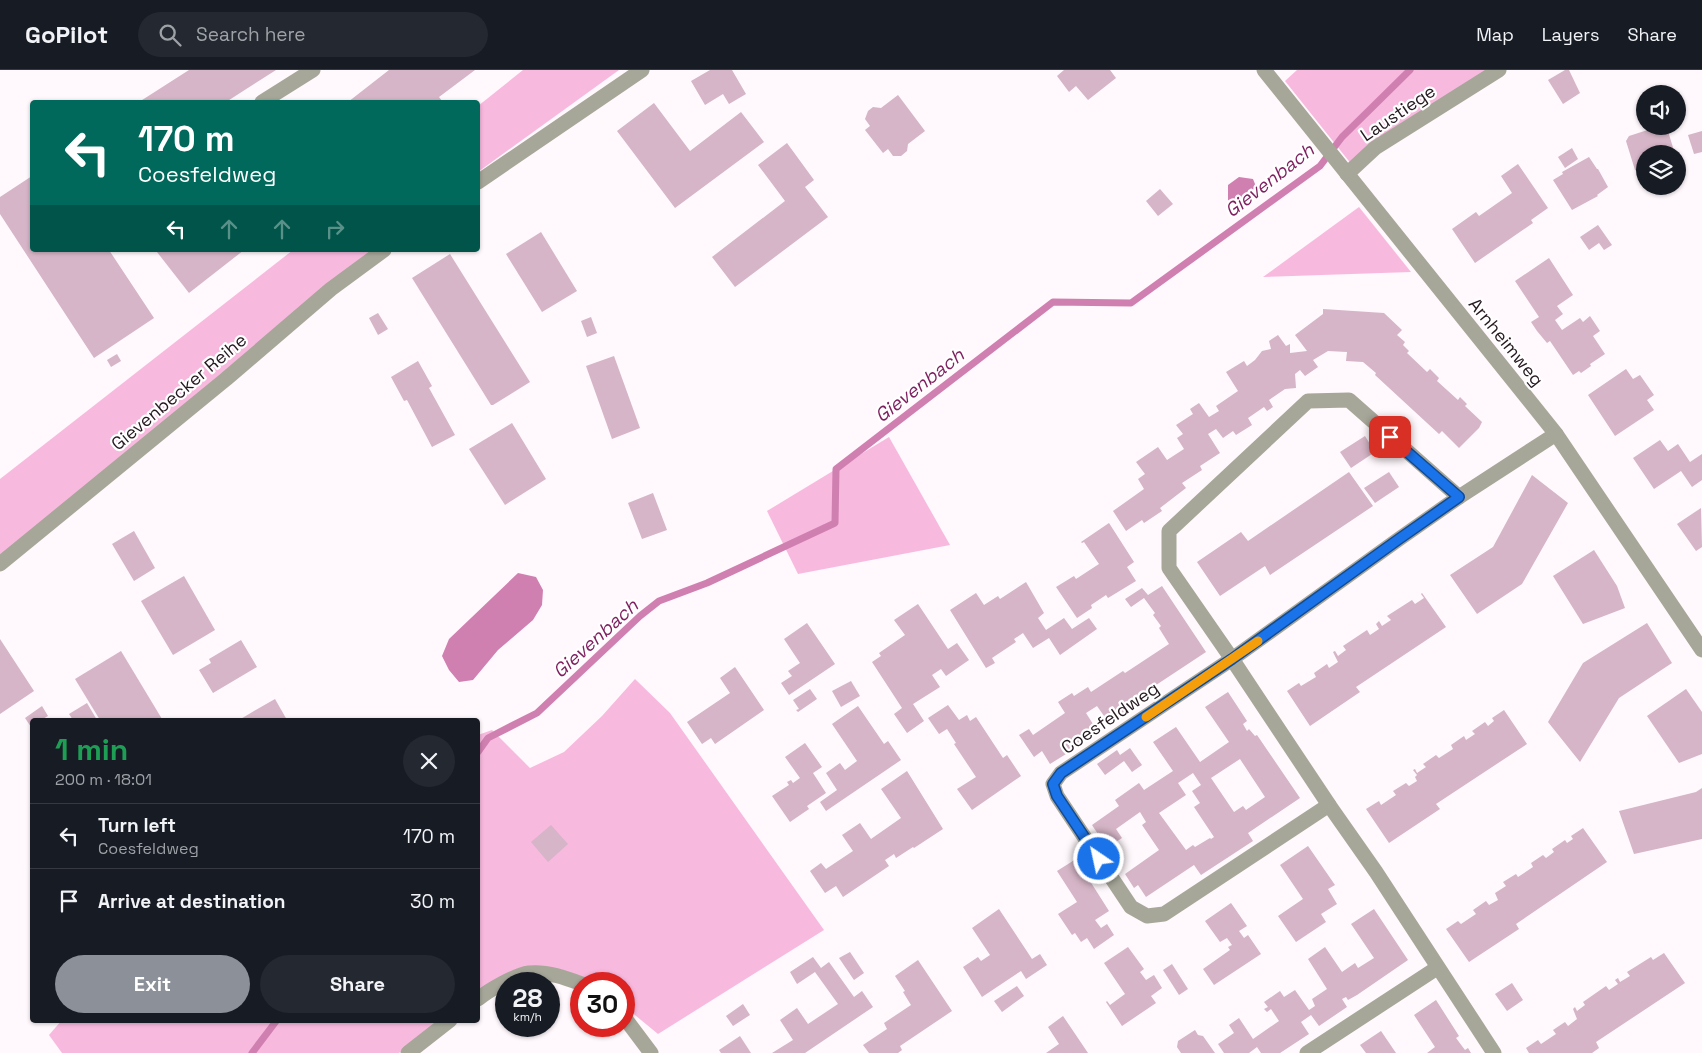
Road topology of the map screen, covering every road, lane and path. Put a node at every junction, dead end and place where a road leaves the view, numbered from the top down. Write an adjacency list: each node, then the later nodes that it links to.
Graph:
1 (313, 70): 5 (street)
2 (642, 70): 7 (street)
3 (1264, 70): 6 (street, Arnheimweg)
4 (1499, 70): 6 (street, Laustiege)
5 (265, 100)
6 (1344, 171): 9 (street, Arnheimweg)
7 (480, 181)
8 (381, 252): 11 (street, Gievenbecker Reihe)
9 (1556, 434): 10 (street, Coesfeldweg); 12 (street, Arnheimweg)
10 (1459, 497): 13 (street, Coesfeldweg); 13 (street)
11 (0, 564)
12 (1702, 650)
13 (1232, 659): 14 (street); 14 (street, Coesfeldweg)
14 (1328, 805): 15 (street)
15 (1438, 968): 22 (street); 23 (street)
16 (570, 980): 17 (street)
17 (480, 997)
18 (446, 1023): 20 (street)
19 (635, 1032): 21 (street)
20 (408, 1053)
21 (651, 1053)
22 (1307, 1053)
23 (1494, 1053)

